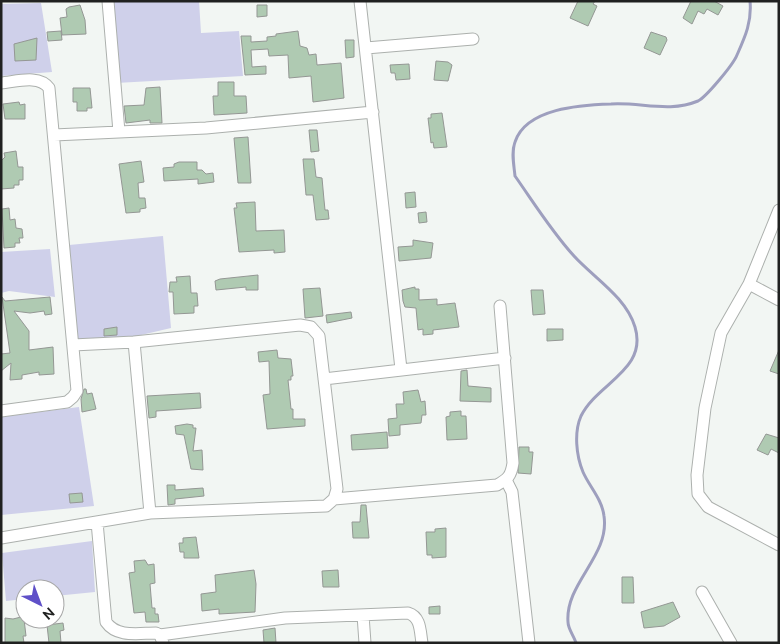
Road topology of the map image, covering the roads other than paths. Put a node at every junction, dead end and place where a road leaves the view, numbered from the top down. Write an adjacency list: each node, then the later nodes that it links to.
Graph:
1 (108, 1): 7 (street)
2 (360, 1): 4 (street)
3 (473, 39): 4 (street)
4 (366, 48): 6 (street)
5 (1, 83): 8 (street)
6 (373, 112): 7 (street); 16 (street)
7 (119, 132): 8 (street)
8 (54, 135): 14 (street)
9 (779, 210): 10 (street)
10 (748, 284): 11 (street); 24 (street)
11 (779, 300)
12 (500, 306): 15 (street)
13 (134, 342): 14 (street); 17 (street); 21 (street)
14 (73, 345): 18 (street)
15 (505, 358): 16 (street); 19 (street)
16 (401, 369): 17 (street)
17 (324, 379): 20 (street)
18 (1, 411)
19 (506, 480): 20 (street); 30 (street)
20 (334, 499): 21 (street)
21 (150, 513): 22 (street)
22 (97, 522): 23 (street); 27 (street)
23 (1, 538)
24 (779, 545)
25 (702, 592): 31 (street)
26 (363, 616): 27 (street); 28 (street); 29 (street)
27 (161, 639)
28 (365, 643)
29 (422, 643)
30 (529, 643)
31 (731, 643)

